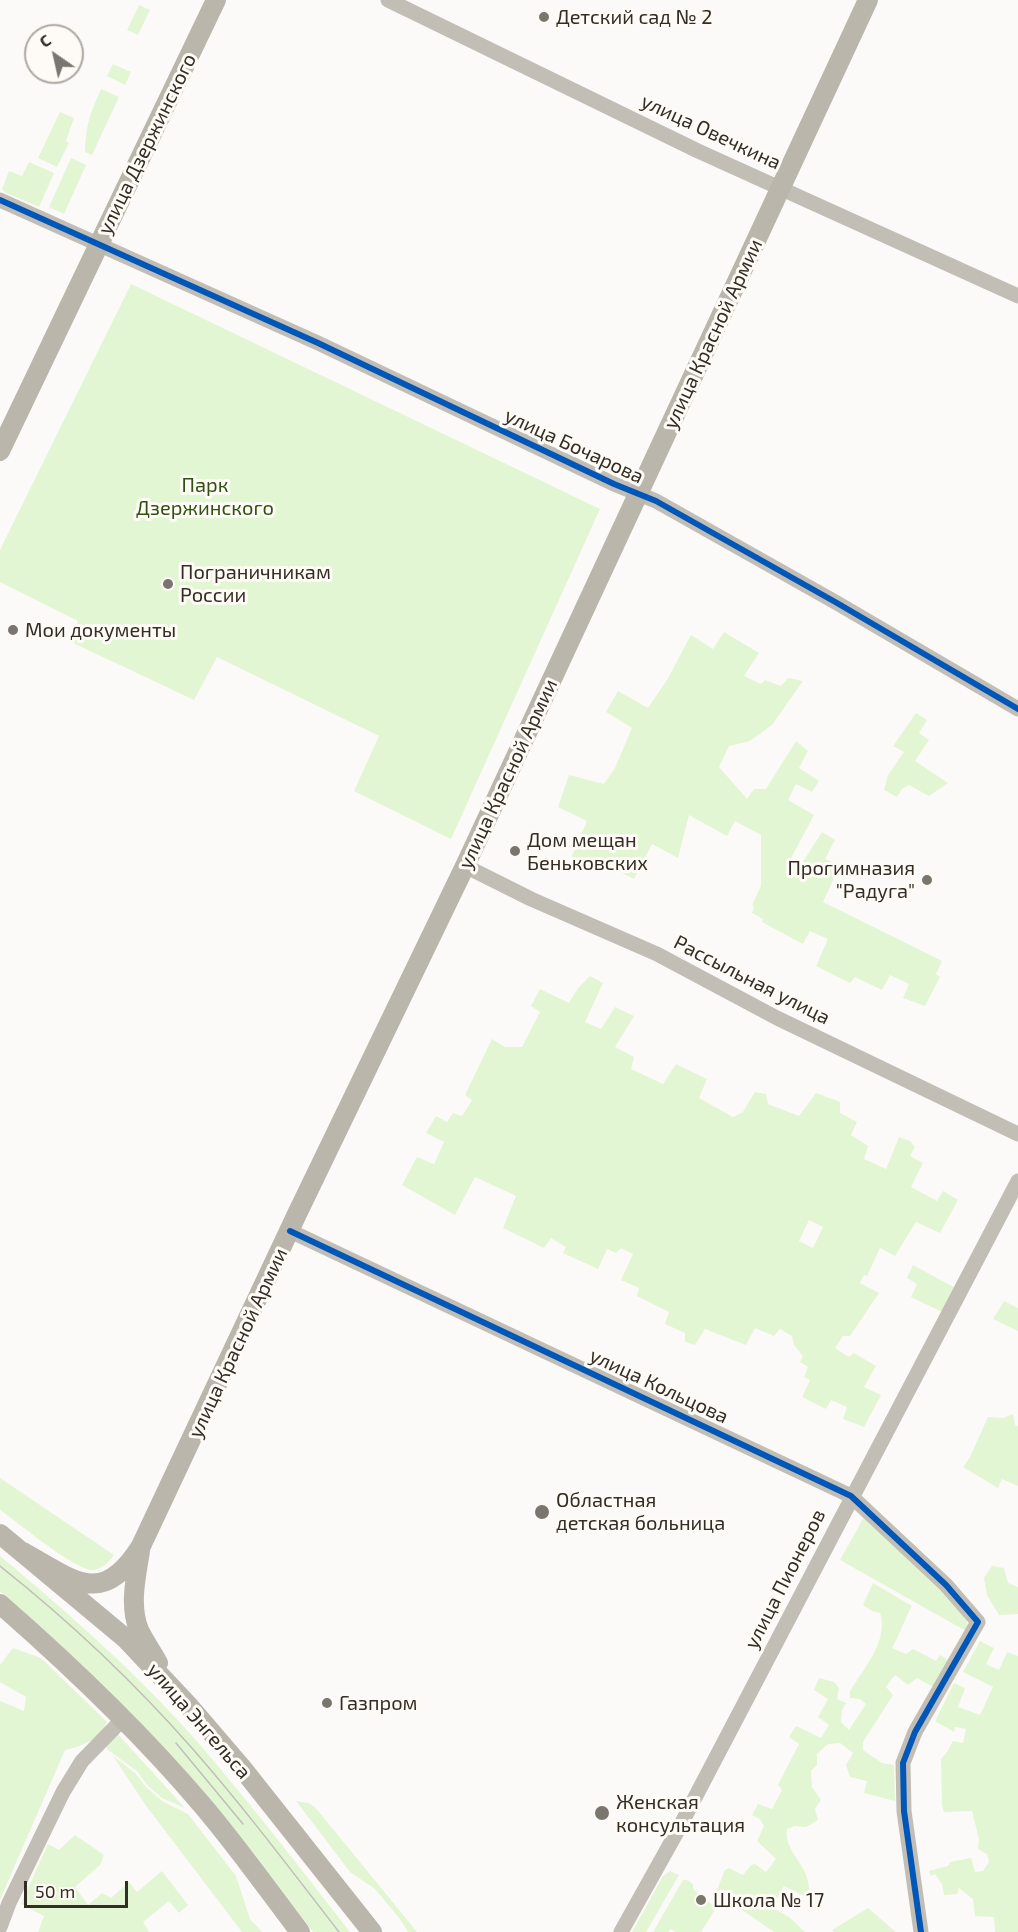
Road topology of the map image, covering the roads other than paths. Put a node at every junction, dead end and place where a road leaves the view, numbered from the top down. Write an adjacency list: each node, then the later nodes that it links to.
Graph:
1 (216, 0): 6 (main road, улица Дзержинского)
2 (388, 0): 4 (street, улица Овечкина)
3 (868, 0): 4 (main road, улица Красной Армии)
4 (782, 188): 7 (street, улица Овечкина); 9 (main road, улица Красной Армии)
5 (0, 200): 6 (street, улица Бочарова)
6 (99, 243): 8 (main road, улица Дзержинского); 9 (street, улица Бочарова)
7 (1018, 296)
8 (0, 451)
9 (638, 494): 10 (street, улица Бочарова); 11 (main road, улица Красной Армии)
10 (1018, 710)
11 (465, 866): 12 (street, Рассыльная улица); 14 (main road, улица Красной Армии)
12 (1018, 1134)
13 (1018, 1181): 15 (street, улица Пионеров)
14 (290, 1231): 15 (street, улица Кольцова); 17 (main road, улица Красной Армии)
15 (851, 1496): 25 (street, улица Пионеров); 26 (street, улица Кольцова)
16 (0, 1534): 18 (main road, улица Энгельса)
17 (141, 1545): 18 (main road); 20 (main road)
18 (23, 1552): 20 (main road, улица Энгельса)
19 (0, 1604): 21 (main road)
20 (188, 1706): 24 (main road, улица Энгельса)
21 (122, 1720): 22 (street); 23 (main road)
22 (0, 1927)
23 (300, 1932)
24 (372, 1932)
25 (621, 1932)
26 (921, 1932)

